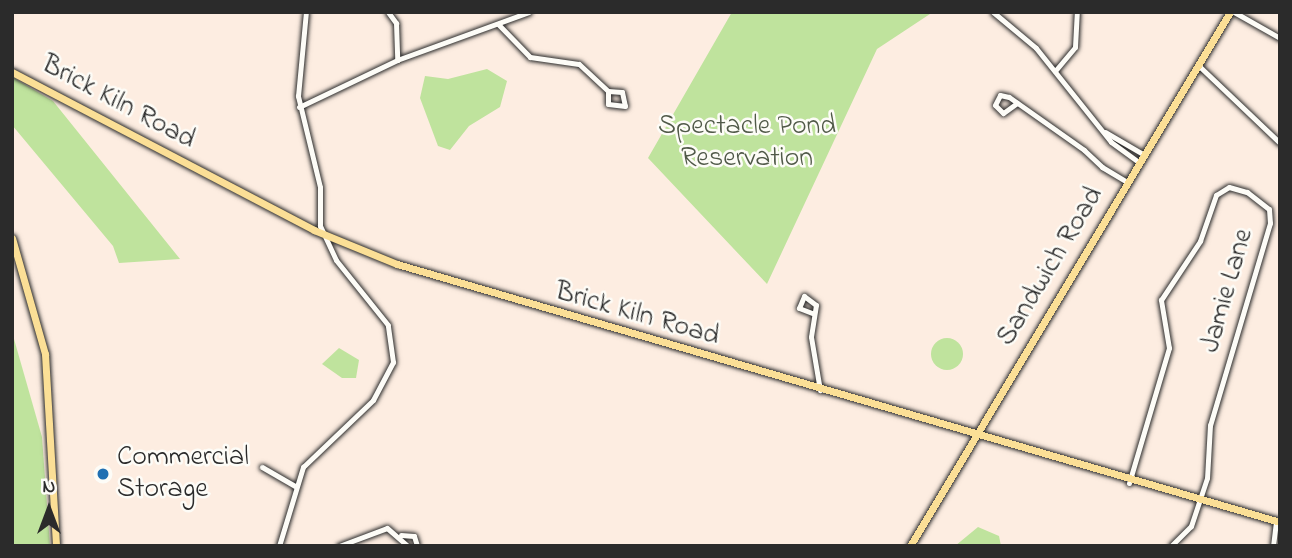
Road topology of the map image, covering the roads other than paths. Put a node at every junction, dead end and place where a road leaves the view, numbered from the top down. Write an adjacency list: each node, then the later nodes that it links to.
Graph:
1 (306, 12): 15 (street)
2 (388, 12): 9 (street)
3 (529, 12): 7 (street)
4 (993, 12): 11 (street)
5 (1077, 12): 11 (street)
6 (1232, 12): 8 (street); 10 (main road, Sandwich Road)
7 (498, 24): 9 (street); 13 (street)
8 (1280, 38)
9 (397, 60): 15 (street)
10 (1198, 65): 16 (street); 17 (main road, Sandwich Road)
11 (1055, 71): 17 (street)
12 (12, 72): 19 (main road, Brick Kiln Road)
13 (608, 91)
14 (1017, 103): 18 (street)
15 (299, 107): 19 (street)
16 (1280, 143)
17 (1141, 158): 18 (main road, Sandwich Road)
18 (1127, 182): 23 (main road, Sandwich Road)
19 (322, 234): 22 (main road, Brick Kiln Road); 26 (street)
20 (12, 238): 30 (main road)
21 (812, 313): 22 (street)
22 (820, 390): 23 (main road, Brick Kiln Road)
23 (973, 435): 25 (main road, Brick Kiln Road); 35 (main road, Sandwich Road)
24 (262, 467): 26 (street)
25 (1129, 483): 27 (main road, Brick Kiln Road); 27 (street, Jamie Lane)
26 (295, 486): 31 (street)
27 (1200, 502): 28 (main road, Brick Kiln Road); 36 (street)
28 (1278, 522): 37 (street)
29 (401, 535): 32 (street); 33 (street); 34 (street)
30 (56, 546)
31 (279, 546)
32 (339, 546)
33 (408, 546)
34 (417, 546)
35 (910, 546)
36 (1171, 546)
37 (1273, 546)

